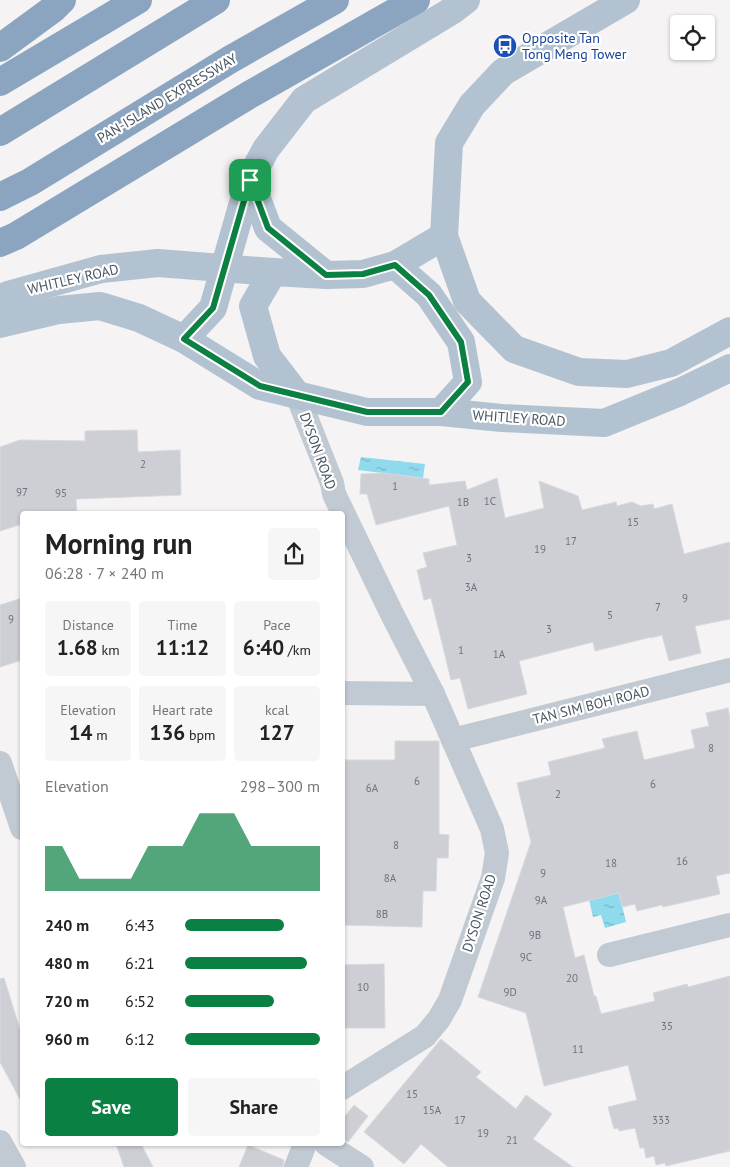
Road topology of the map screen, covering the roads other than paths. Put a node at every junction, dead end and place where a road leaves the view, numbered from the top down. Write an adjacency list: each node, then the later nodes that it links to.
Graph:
1 (62, 0): 8 (highway)
2 (138, 0): 9 (highway)
3 (334, 0): 12 (highway, PAN-ISLAND EXPRESSWAY)
4 (416, 0): 14 (highway)
5 (466, 0): 11 (main road)
6 (626, 0): 13 (main road)
7 (209, 4): 10 (highway)
8 (0, 48)
9 (0, 82)
10 (0, 132)
11 (250, 180): 16 (main road); 18 (main road)
12 (0, 197)
13 (444, 236): 15 (main road); 21 (main road)
14 (0, 243)
15 (395, 265): 18 (main road, WHITLEY ROAD); 26 (main road)
16 (225, 267): 17 (main road, WHITLEY ROAD); 19 (main road, WHITLEY ROAD); 22 (main road)
17 (273, 272): 18 (main road, WHITLEY ROAD); 25 (main road)
18 (326, 275)
19 (0, 299)
20 (0, 324): 22 (main road, WHITLEY ROAD)
21 (730, 332): 24 (main road, WHITLEY ROAD)
22 (184, 339): 25 (main road, WHITLEY ROAD)
23 (730, 368): 24 (main road)
24 (680, 392): 26 (main road, WHITLEY ROAD)
25 (297, 395): 26 (main road, WHITLEY ROAD); 27 (street, DYSON ROAD)
26 (441, 412)
27 (342, 511)
28 (345, 517): 31 (street, DYSON ROAD)
29 (730, 670): 32 (street, TAN SIM BOH ROAD)
30 (345, 693): 31 (street)
31 (433, 694): 32 (street, DYSON ROAD)
32 (453, 740): 37 (street, DYSON ROAD)
33 (0, 763): 34 (street)
34 (20, 822)
35 (730, 926): 36 (street)
36 (609, 955)
37 (345, 1086)
38 (0, 1142): 41 (street)
39 (304, 1146): 42 (street)
40 (329, 1146): 43 (street)
41 (14, 1167)
42 (296, 1167)
43 (362, 1167)

